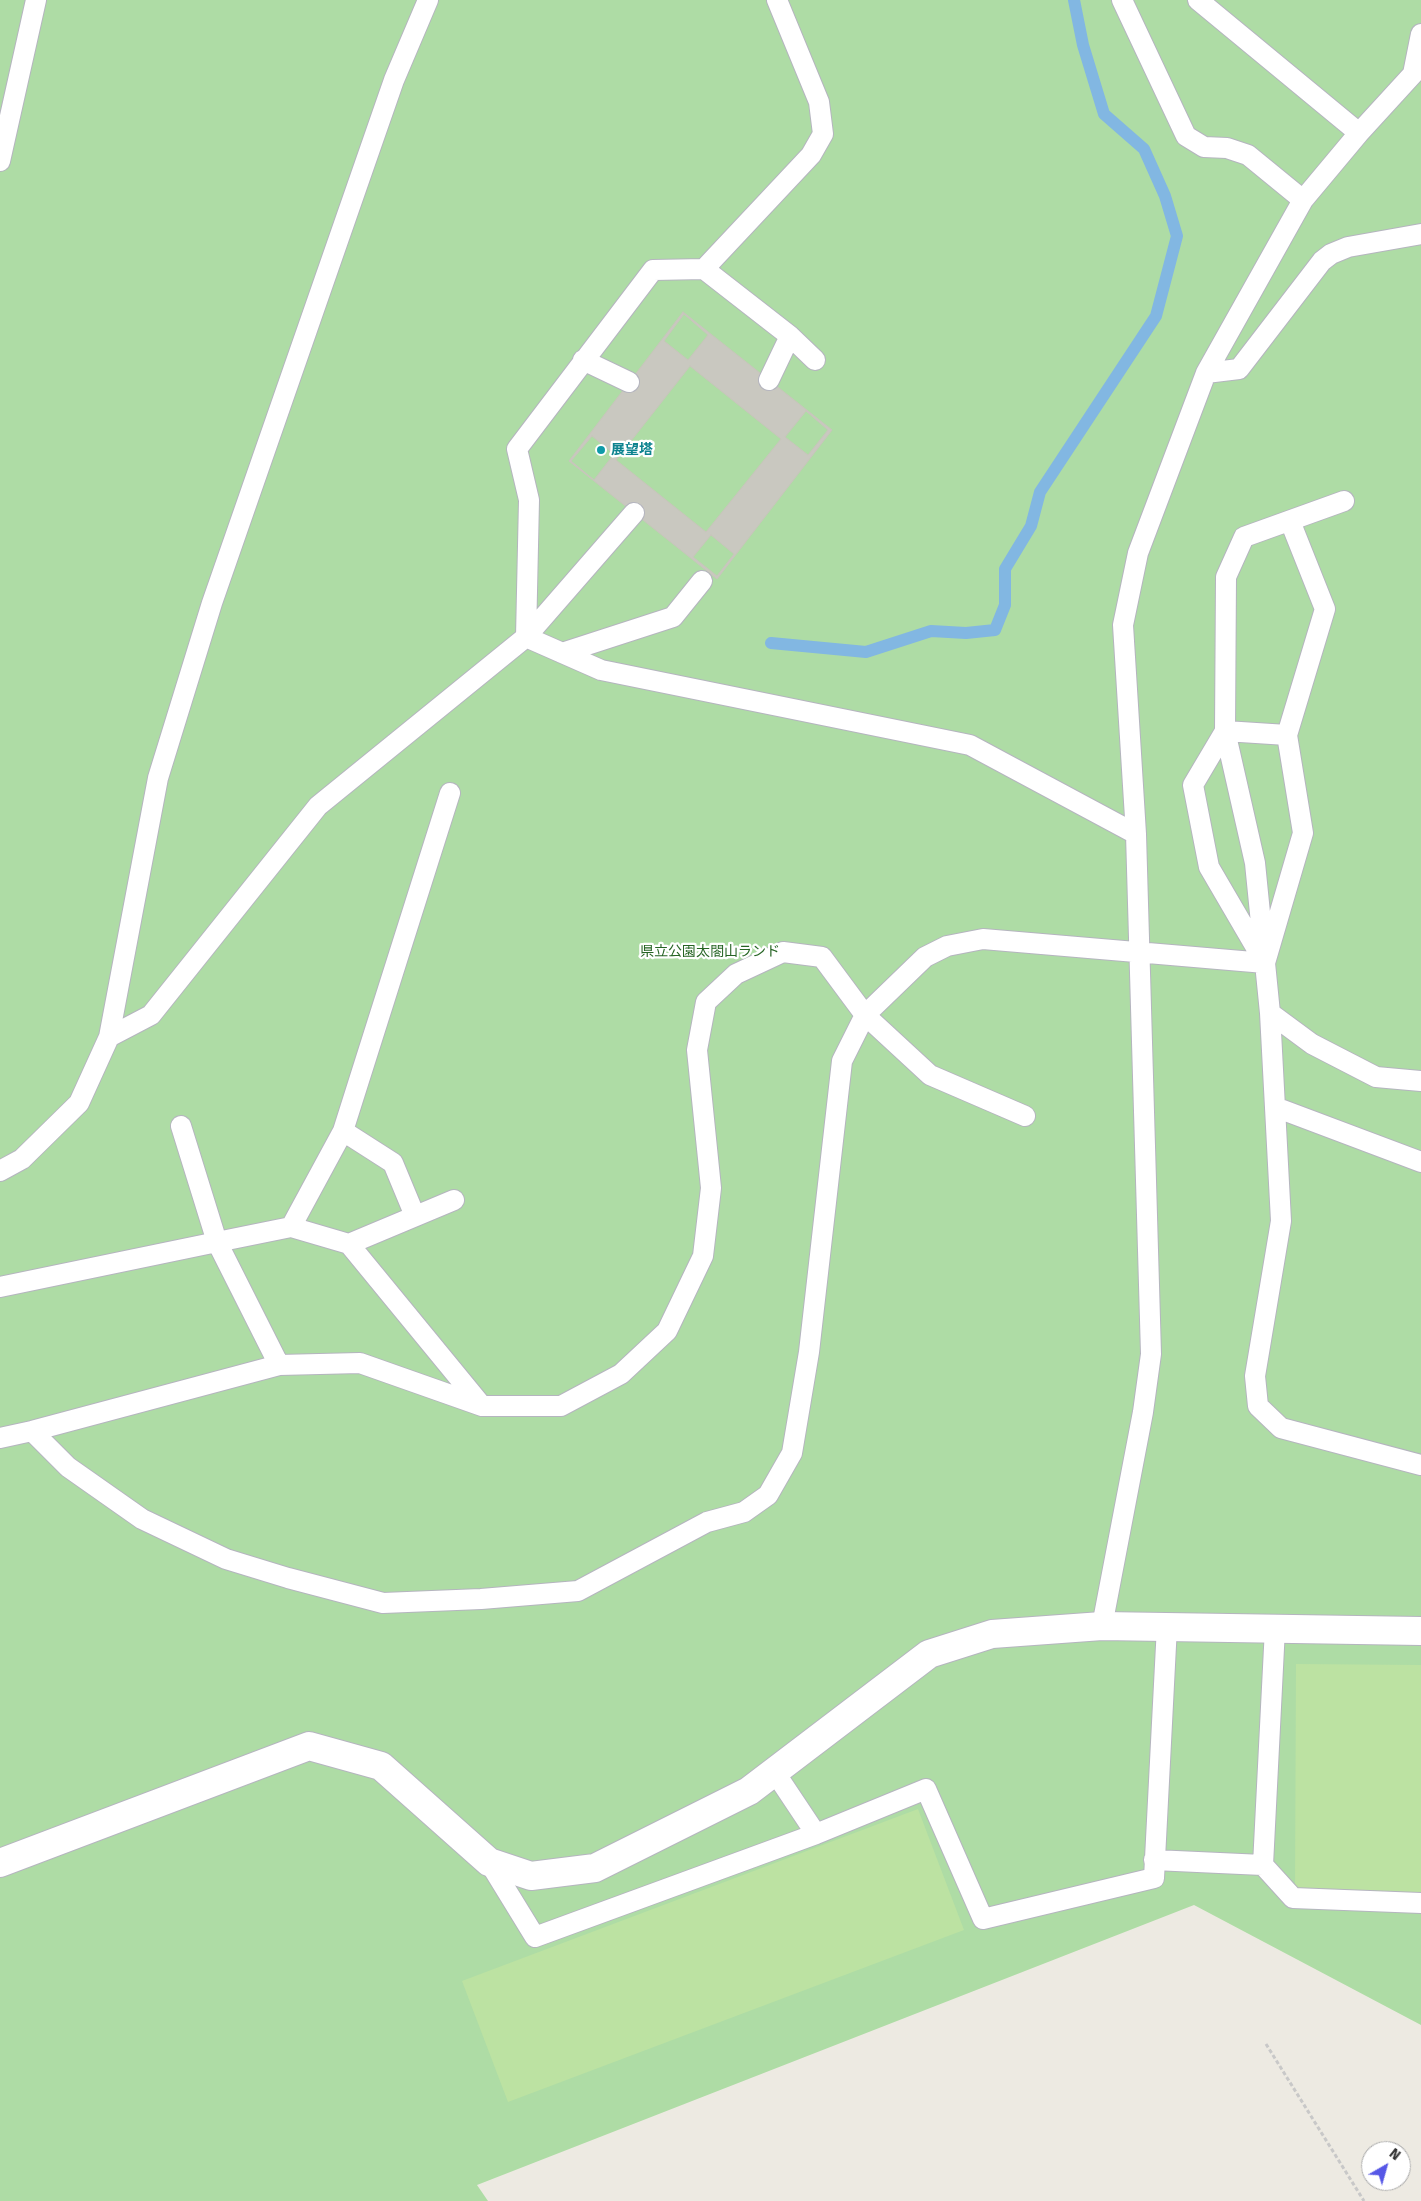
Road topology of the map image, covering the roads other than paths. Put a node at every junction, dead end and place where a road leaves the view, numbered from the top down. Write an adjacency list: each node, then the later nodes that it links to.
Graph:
1 (36, 0): 9 (lane)
2 (428, 0): 33 (lane)
3 (777, 0): 12 (lane)
4 (1122, 0): 10 (lane)
5 (1198, 0): 8 (lane)
6 (1421, 34): 7 (lane)
7 (1417, 75): 8 (lane)
8 (1359, 133): 10 (lane)
9 (0, 161)
10 (1303, 200): 16 (lane)
11 (1421, 234): 16 (lane)
12 (704, 269): 13 (lane); 14 (lane)
13 (790, 336): 15 (lane); 17 (lane)
14 (583, 360): 18 (lane); 23 (lane)
15 (815, 360)
16 (1206, 374): 28 (lane)
17 (769, 380)
18 (629, 382)
19 (1344, 501): 21 (lane)
20 (634, 512): 23 (lane)
21 (1290, 521): 25 (lane); 26 (lane)
22 (702, 581): 24 (lane)
23 (526, 637): 24 (lane); 33 (lane)
24 (562, 653): 28 (lane)
25 (1225, 731): 26 (lane); 30 (lane); 30 (lane)
26 (1287, 735): 30 (lane)
27 (450, 793): 38 (lane)
28 (1136, 834): 29 (lane)
29 (1139, 952): 30 (lane); 32 (lane); 52 (lane)
30 (1266, 963): 31 (lane)
31 (1270, 1013): 34 (lane); 35 (lane)
32 (865, 1015): 36 (lane); 48 (lane); 49 (lane)
33 (109, 1037): 40 (lane)
34 (1421, 1081)
35 (1275, 1107): 39 (lane); 51 (lane)
36 (1026, 1116)
37 (180, 1126): 44 (lane)
38 (343, 1131): 42 (lane); 43 (lane)
39 (1421, 1162)
40 (0, 1171)
41 (454, 1200): 42 (lane)
42 (415, 1216): 45 (lane)
43 (291, 1227): 44 (lane); 45 (lane)
44 (217, 1242): 46 (lane); 47 (lane)
45 (349, 1244): 48 (lane)
46 (0, 1287)
47 (279, 1365): 48 (lane); 49 (lane)
48 (482, 1406)
49 (32, 1431): 50 (lane)
50 (0, 1438)
51 (1421, 1465)
52 (1102, 1626): 53 (street); 56 (street)
53 (1167, 1626): 54 (street); 58 (lane)
54 (1275, 1628): 55 (street); 61 (lane)
55 (1421, 1631)
56 (774, 1771): 57 (lane); 59 (street)
57 (816, 1834): 58 (lane); 59 (lane)
58 (1154, 1860): 61 (lane)
59 (489, 1862): 60 (street)
60 (0, 1863)
61 (1263, 1865): 62 (lane)
62 (1421, 1902)

